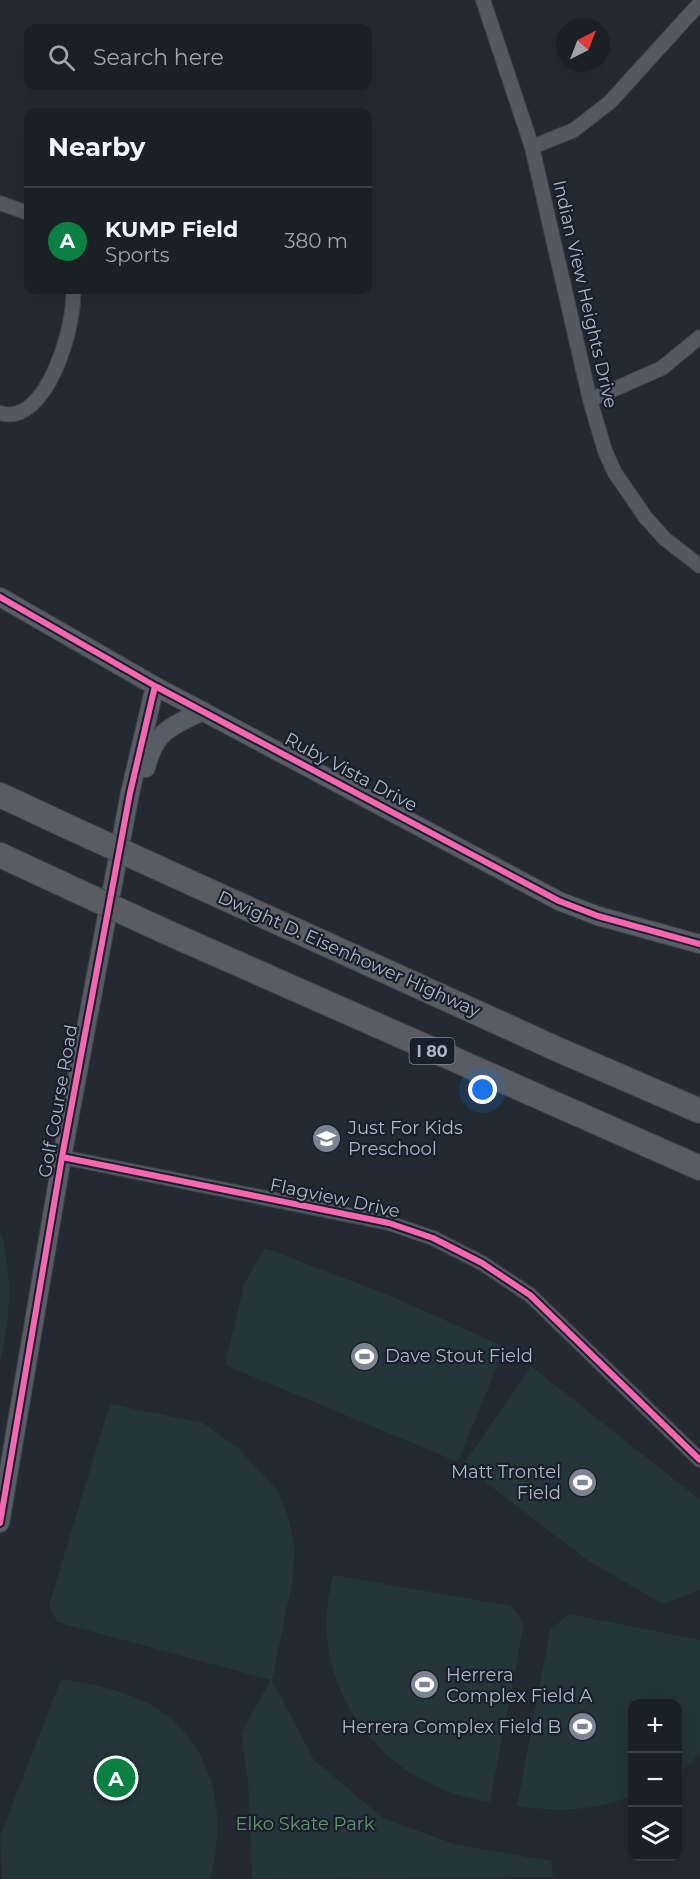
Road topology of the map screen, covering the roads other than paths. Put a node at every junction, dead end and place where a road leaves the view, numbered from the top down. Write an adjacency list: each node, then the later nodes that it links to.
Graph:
1 (483, 0): 3 (street, Indian View Heights Drive)
2 (700, 3): 3 (street)
3 (532, 147): 8 (street, Indian View Heights Drive)
4 (0, 203): 5 (street)
5 (24, 212)
6 (73, 294): 9 (street)
7 (700, 337): 8 (street)
8 (590, 400): 10 (street, Indian View Heights Drive)
9 (0, 413)
10 (700, 566)
11 (0, 597): 12 (street, Ruby Vista Drive)
12 (155, 686): 13 (street, Ruby Vista Drive); 15 (street, Golf Course Road)
13 (203, 711): 15 (street); 17 (street, Ruby Vista Drive)
14 (0, 795): 18 (highway, Dwight D. Eisenhower Highway, bridge)
15 (123, 831): 19 (street, Golf Course Road)
16 (0, 855): 20 (highway, I 80, bridge)
17 (700, 944)
18 (700, 1111)
19 (62, 1157): 21 (street, Flagview Drive); 22 (street, Golf Course Road)
20 (700, 1168)
21 (700, 1460)
22 (0, 1523)

